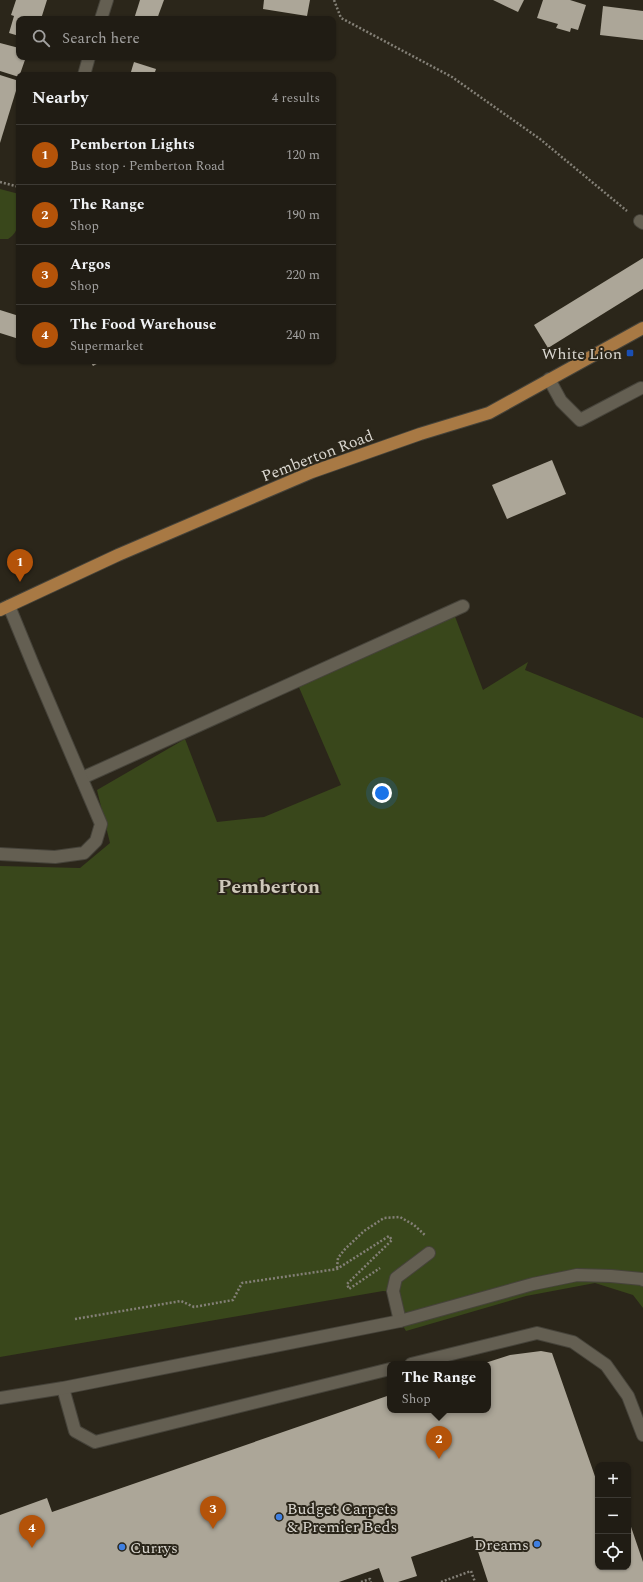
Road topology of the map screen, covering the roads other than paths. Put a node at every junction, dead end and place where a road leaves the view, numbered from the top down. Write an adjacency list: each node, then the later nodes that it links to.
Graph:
1 (107, 0): 2 (street)
2 (102, 16)
3 (88, 60): 4 (street)
4 (85, 72)
5 (643, 328): 6 (main road, Pemberton Road)
6 (549, 380): 7 (street); 9 (main road, Pemberton Road)
7 (641, 388)
8 (463, 606): 10 (street)
9 (5, 608): 10 (street)
10 (82, 778): 11 (street)
11 (0, 854)
12 (430, 1247): 14 (street)
13 (643, 1280): 14 (street)
14 (400, 1321): 17 (street)
15 (423, 1361): 19 (street)
16 (387, 1370): 17 (street)
17 (63, 1388): 18 (street)
18 (0, 1398)
19 (643, 1435)

